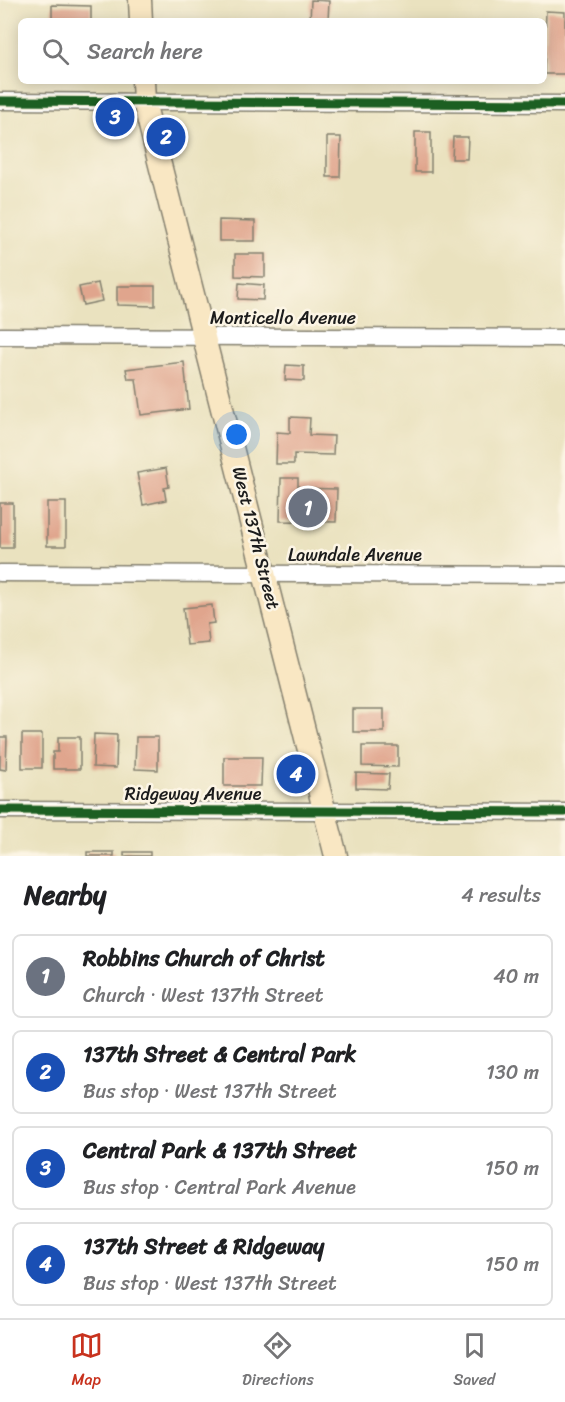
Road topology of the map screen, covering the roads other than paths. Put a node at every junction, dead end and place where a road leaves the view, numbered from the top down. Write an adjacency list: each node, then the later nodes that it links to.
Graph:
1 (140, 0): 2 (main road)
2 (141, 18)
3 (144, 92): 4 (street); 5 (street); 7 (main road, West 137th Street)
4 (0, 102)
5 (565, 104)
6 (0, 336): 7 (street, Monticello Avenue)
7 (204, 337): 8 (street, Monticello Avenue); 10 (main road, West 137th Street)
8 (565, 338)
9 (0, 573): 10 (street, Lawndale Avenue)
10 (265, 574): 11 (street, Lawndale Avenue); 13 (main road, West 137th Street)
11 (565, 575)
12 (0, 810): 13 (street, Ridgeway Avenue)
13 (324, 812): 14 (street, Ridgeway Avenue); 15 (main road, West 137th Street)
14 (565, 812)
15 (336, 856)

